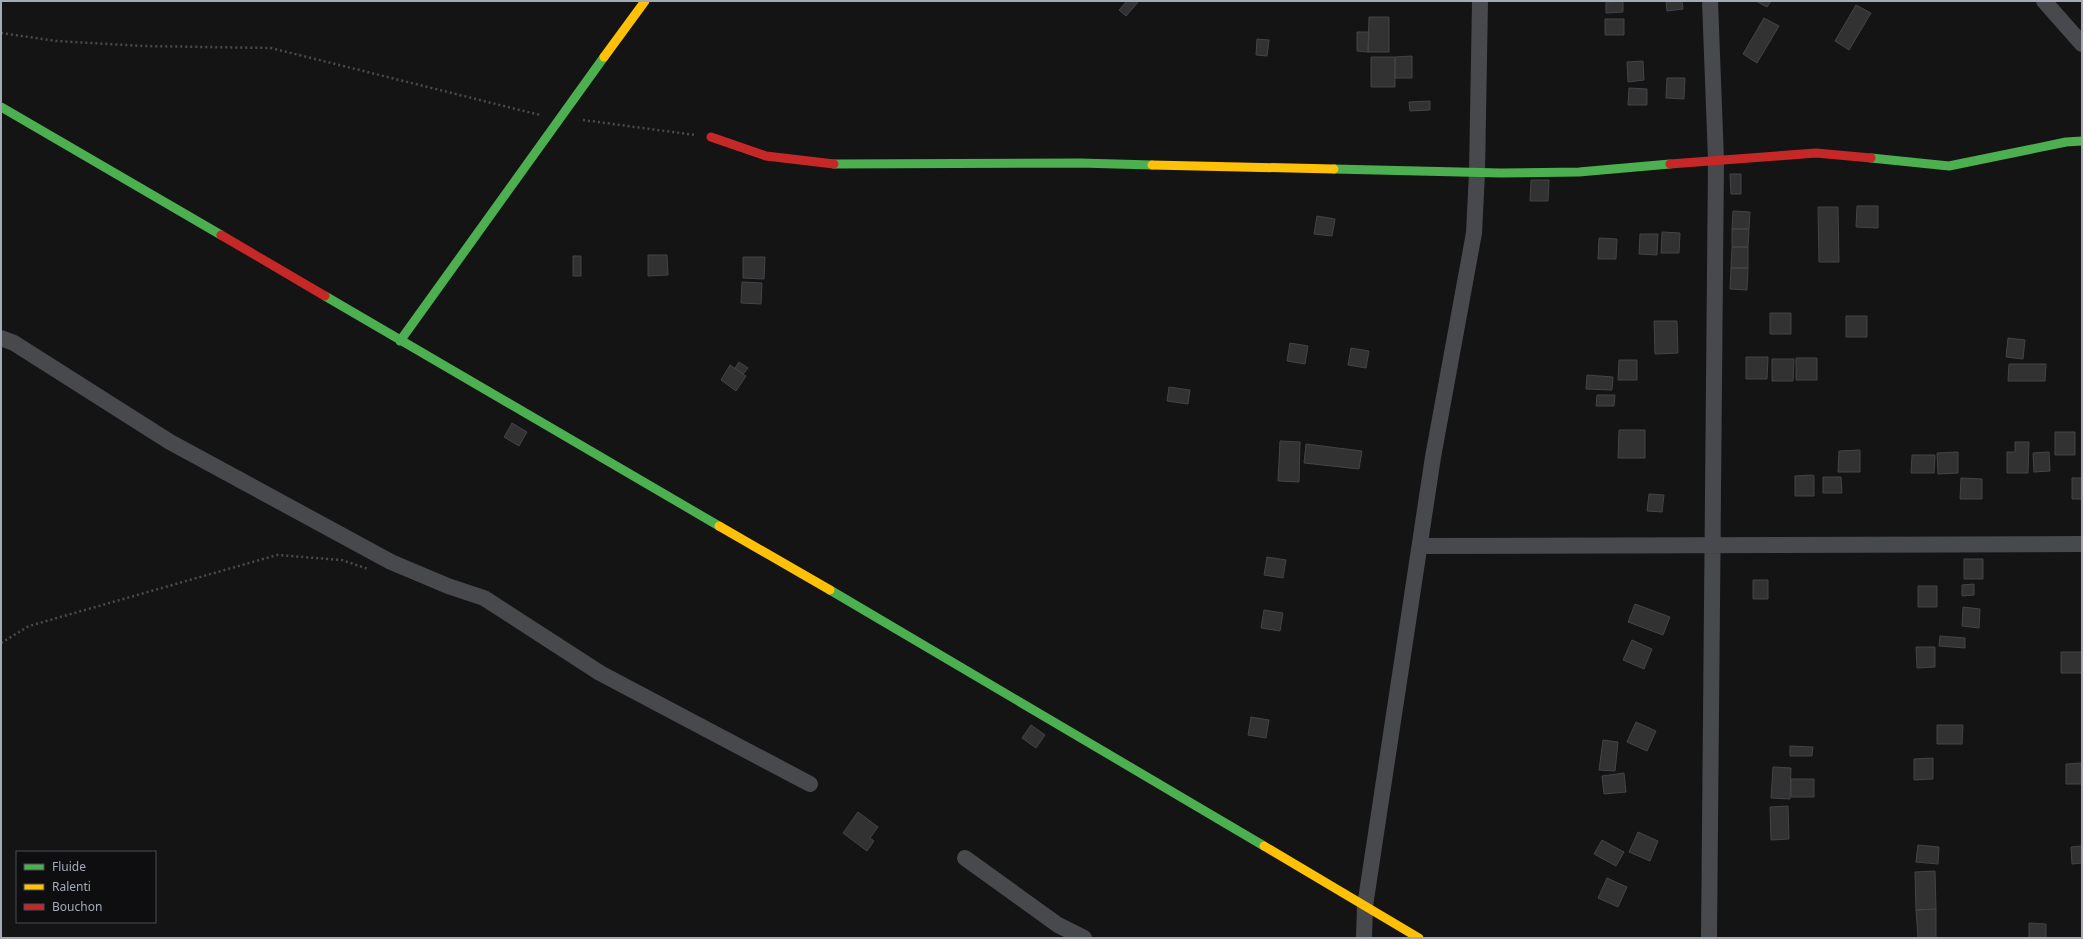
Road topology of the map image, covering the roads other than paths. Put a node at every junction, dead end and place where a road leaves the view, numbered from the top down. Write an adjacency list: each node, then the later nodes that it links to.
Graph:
1 (644, 1): 12 (street)
2 (1480, 1): 10 (street)
3 (1710, 1): 9 (street)
4 (2044, 1): 5 (street)
5 (2082, 44)
6 (1, 107): 12 (street)
7 (711, 137): 10 (street)
8 (2082, 140): 9 (street)
9 (1716, 160): 10 (street); 13 (street)
10 (1477, 173): 15 (street)
11 (1, 338): 16 (street)
12 (400, 341): 18 (street)
13 (1713, 544): 14 (street); 15 (street); 22 (street)
14 (2082, 544)
15 (1420, 546): 18 (street)
16 (810, 784)
17 (965, 858): 19 (street)
18 (1365, 906): 20 (street); 21 (street)
19 (1084, 938)
20 (1364, 938)
21 (1419, 938)
22 (1709, 938)

